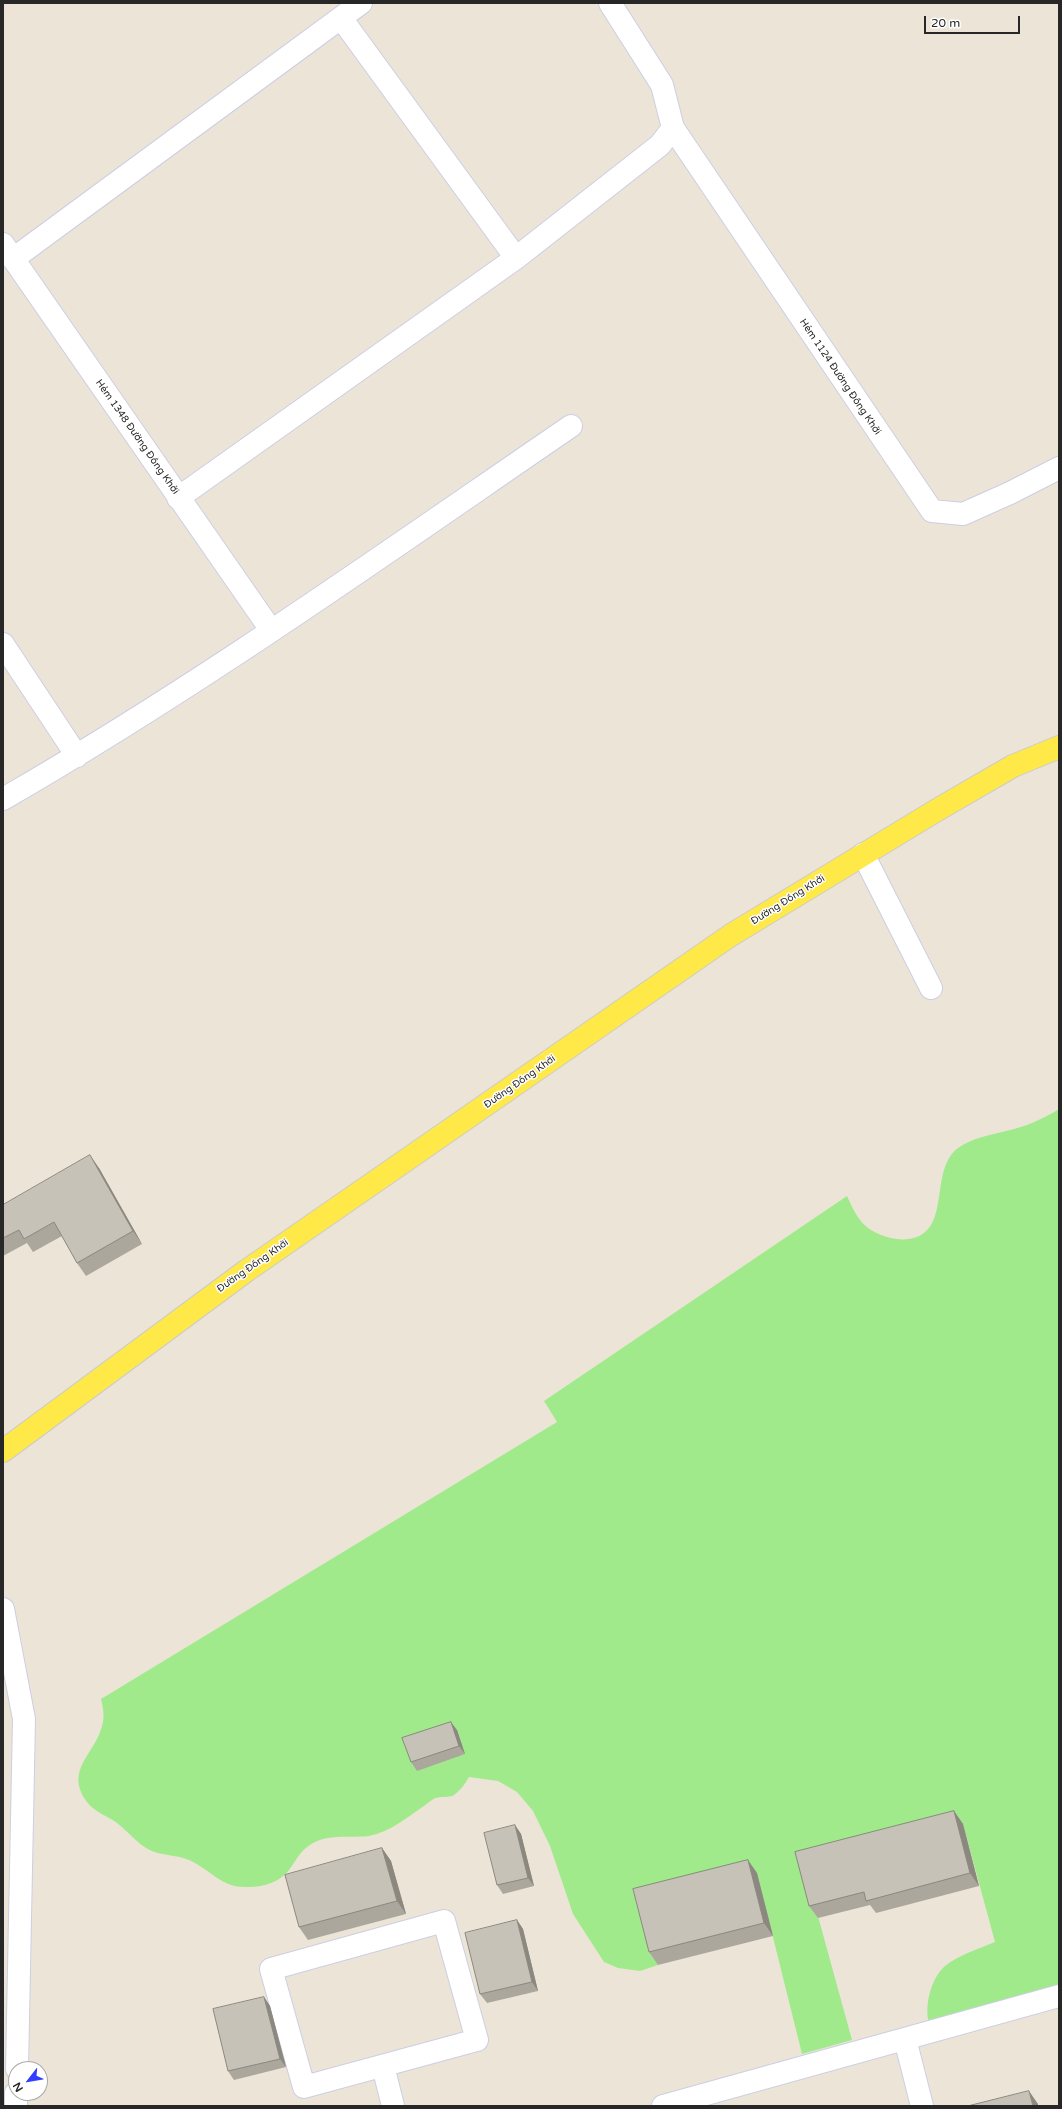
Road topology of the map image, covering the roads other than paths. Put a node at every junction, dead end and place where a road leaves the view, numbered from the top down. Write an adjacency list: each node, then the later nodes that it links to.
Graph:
1 (361, 3): 3 (street)
2 (610, 3): 4 (street)
3 (341, 18): 5 (street); 6 (street)
4 (673, 128): 6 (street); 8 (street, Hẻm 1124 Đường Đồng Khởi)
5 (8, 252): 9 (street, Hẻm 1348 Đường Đồng Khởi)
6 (516, 258): 9 (street)
7 (571, 426): 10 (street)
8 (1059, 468)
9 (178, 498): 10 (street, Hẻm 1348 Đường Đồng Khởi)
10 (270, 630): 13 (street)
11 (3, 644): 13 (street)
12 (1059, 747): 15 (main road, Đường Đồng Khởi)
13 (78, 756): 14 (street)
14 (3, 800)
15 (863, 854): 16 (street); 17 (main road, Đường Đồng Khởi)
16 (931, 988)
17 (3, 1452)
18 (3, 1609): 21 (street)
19 (1059, 1996): 20 (street)
20 (905, 2038): 24 (street); 25 (street)
21 (17, 2061)
22 (382, 2066): 22 (street); 23 (street)
23 (393, 2106)
24 (662, 2106)
25 (922, 2106)

